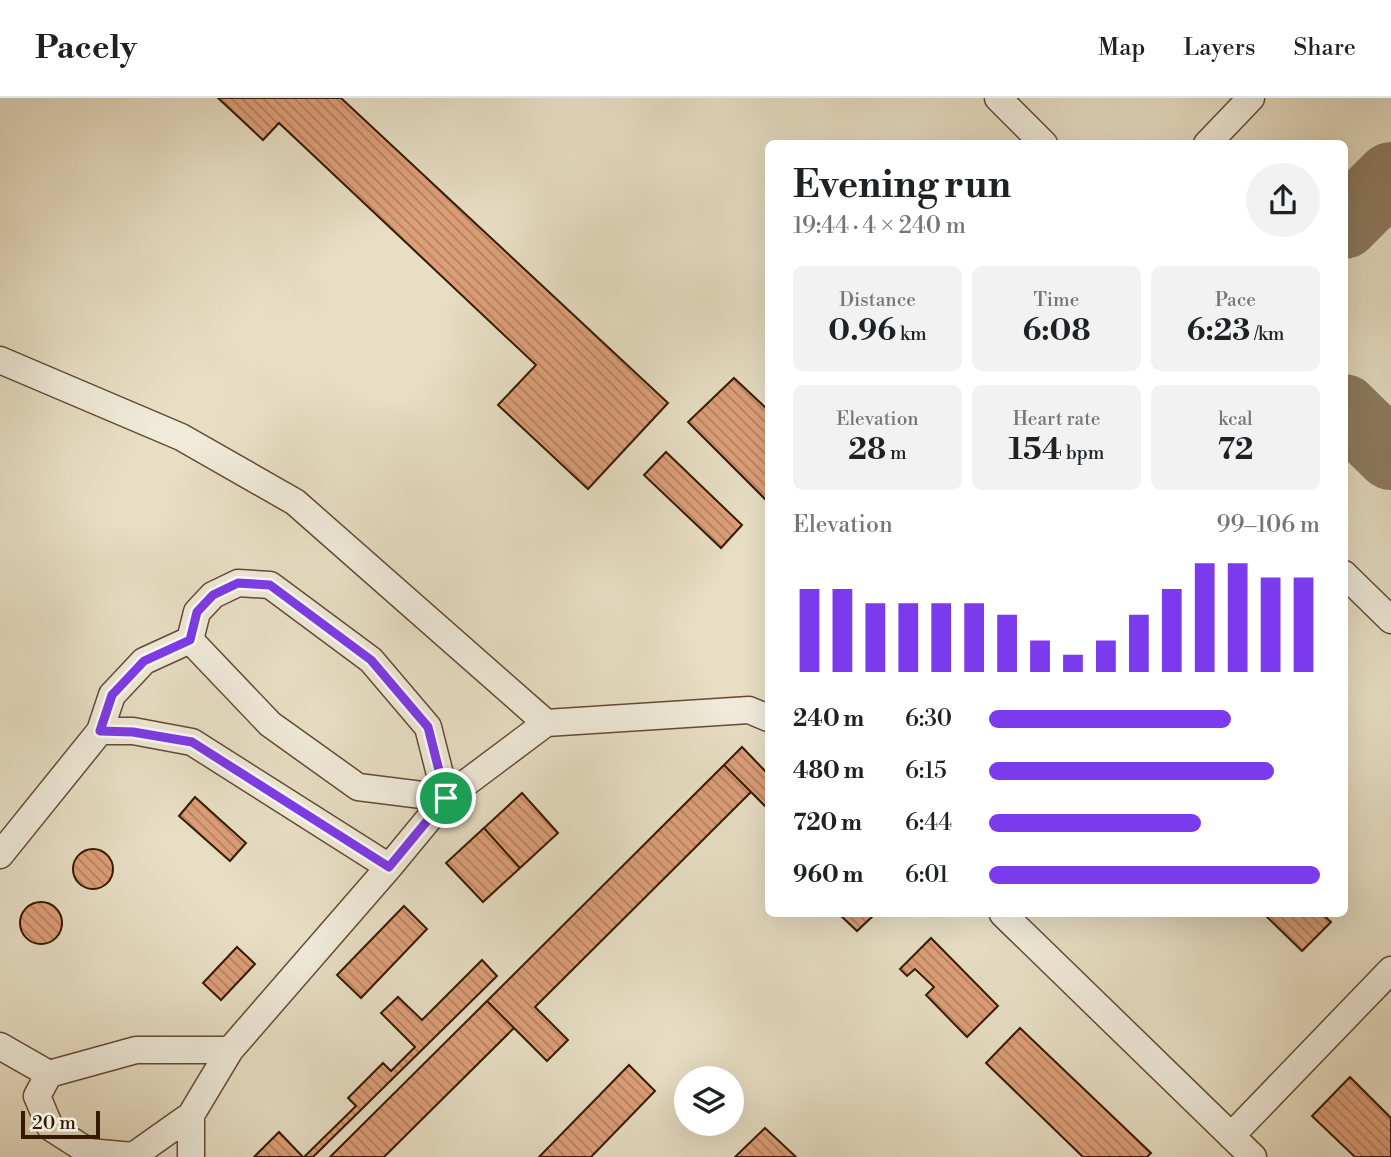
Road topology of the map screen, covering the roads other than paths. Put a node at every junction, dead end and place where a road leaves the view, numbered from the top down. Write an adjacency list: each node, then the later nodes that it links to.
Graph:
1 (998, 98): 3 (lane)
2 (1251, 98): 4 (lane)
3 (1040, 140)
4 (1211, 140)
5 (0, 360): 10 (lane)
6 (1348, 578): 7 (lane)
7 (1391, 620)
8 (190, 640): 11 (lane); 12 (lane); 12 (lane)
9 (765, 717): 10 (lane)
10 (546, 723): 12 (lane)
11 (100, 731): 13 (lane); 14 (lane)
12 (446, 798): 14 (lane)
13 (0, 855)
14 (389, 867): 18 (lane)
15 (1006, 917): 21 (lane)
16 (1391, 970): 21 (lane)
17 (0, 1046): 19 (lane)
18 (230, 1050): 19 (lane); 20 (lane)
19 (49, 1074): 20 (lane)
20 (191, 1115): 22 (lane)
21 (1231, 1136): 23 (lane)
22 (191, 1157)
23 (1253, 1157)

